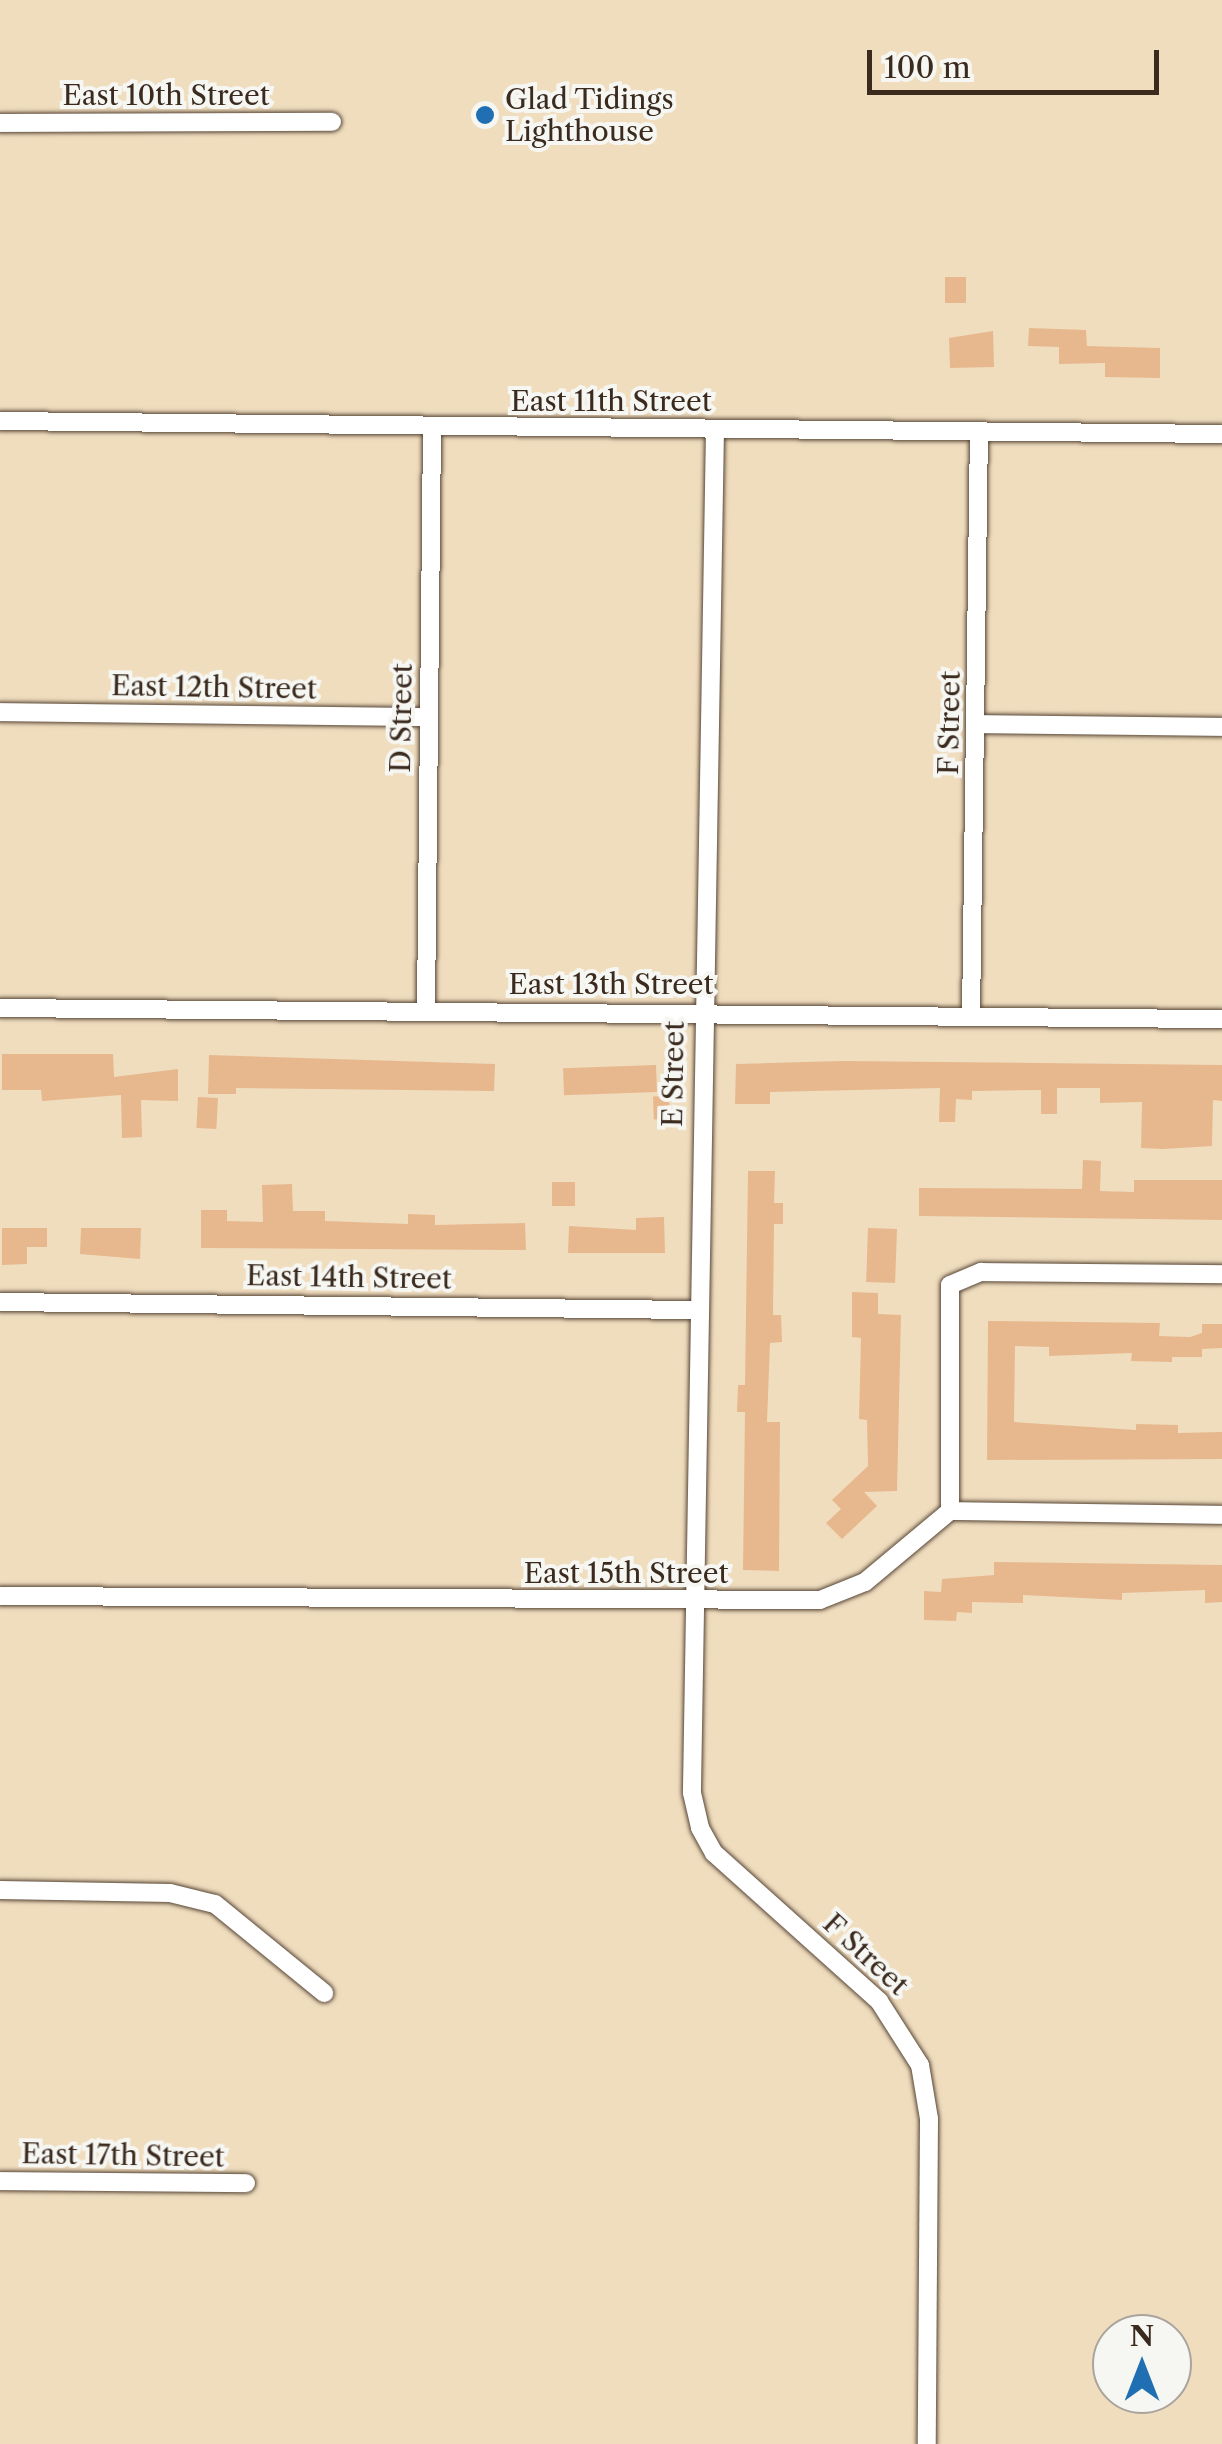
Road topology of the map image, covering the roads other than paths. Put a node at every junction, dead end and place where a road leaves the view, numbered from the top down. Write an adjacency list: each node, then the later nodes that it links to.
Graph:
1 (332, 122): 2 (street, East 10th Street)
2 (0, 123)
3 (0, 421): 4 (street, East 11th Street)
4 (432, 427): 5 (street, East 11th Street); 9 (street, D Street)
5 (715, 429): 6 (street, East 11th Street); 14 (street, E Street)
6 (979, 432): 7 (street, East 11th Street); 10 (street, F Street)
7 (1222, 434)
8 (0, 712): 9 (street, East 12th Street)
9 (428, 717): 13 (street, D Street)
10 (977, 724): 11 (street); 15 (street, F Street)
11 (1222, 727)
12 (0, 1008): 13 (street, East 13th Street)
13 (426, 1010): 14 (street, East 13th Street)
14 (701, 1012): 15 (street, East 13th Street); 19 (street, E Street)
15 (971, 1016): 16 (street, East 13th Street)
16 (1222, 1019)
17 (1222, 1274): 20 (street)
18 (0, 1302): 19 (street, East 14th Street)
19 (697, 1310): 23 (street, E Street)
20 (950, 1511): 21 (street); 23 (street, East 15th Street)
21 (1222, 1515)
22 (0, 1596): 23 (street, East 15th Street)
23 (694, 1600): 28 (street, F Street)
24 (0, 1890): 25 (street)
25 (324, 1994)
26 (0, 2181): 27 (street, East 17th Street)
27 (246, 2183)
28 (927, 2444)

